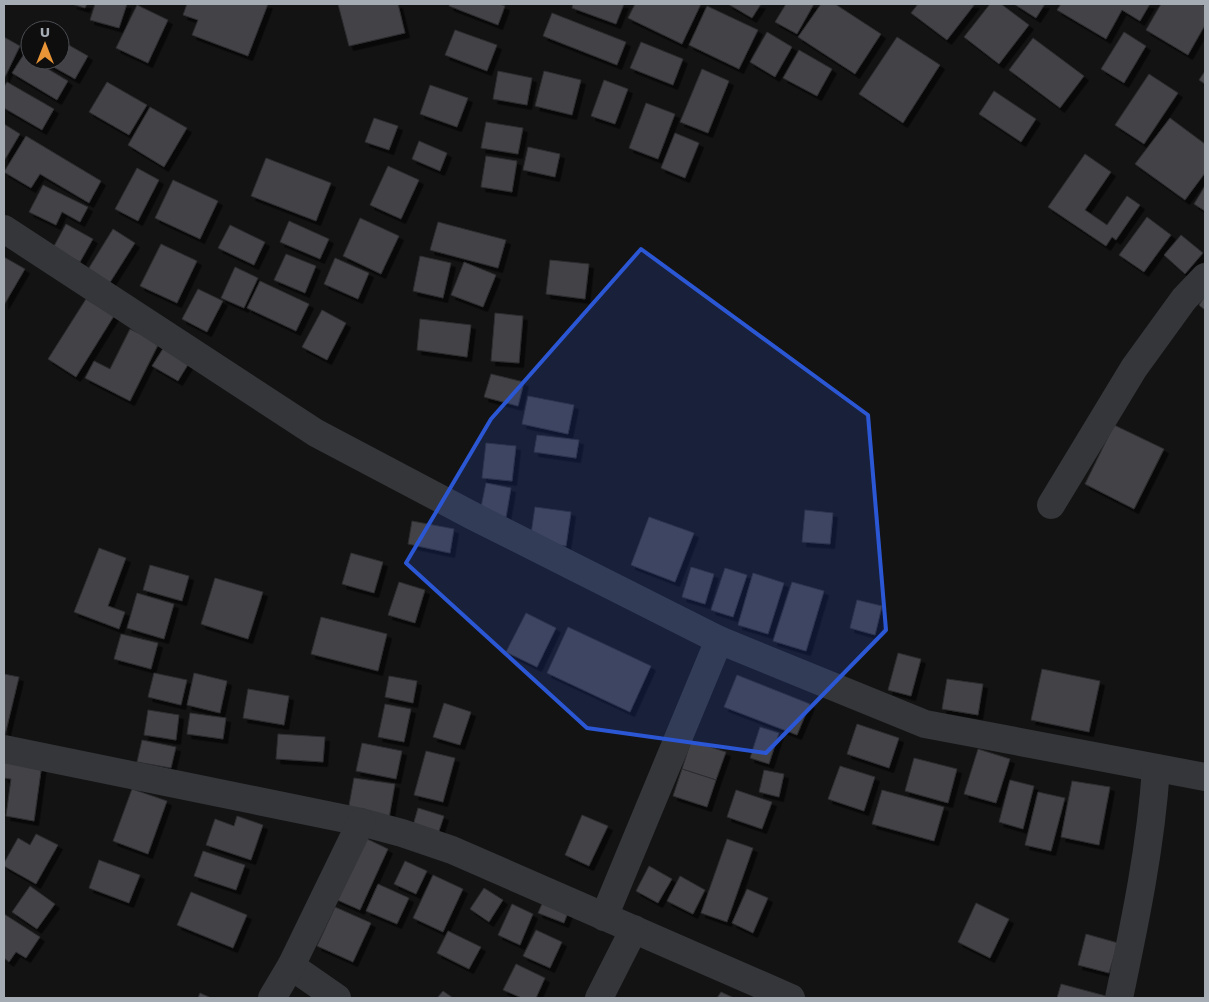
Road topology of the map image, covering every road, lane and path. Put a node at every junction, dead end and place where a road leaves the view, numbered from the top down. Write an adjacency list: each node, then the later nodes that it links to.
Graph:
1 (4, 229): 4 (street)
2 (1205, 277): 3 (street)
3 (1051, 505)
4 (719, 640): 6 (street); 9 (street)
5 (4, 749): 8 (street)
6 (1156, 768): 7 (street); 16 (street)
7 (1205, 777)
8 (362, 822): 9 (street); 11 (street)
9 (604, 916): 10 (street)
10 (634, 929): 14 (street); 15 (street)
11 (291, 966): 12 (street); 13 (street)
12 (272, 998)
13 (337, 998)
14 (599, 998)
15 (792, 998)
16 (1119, 998)

